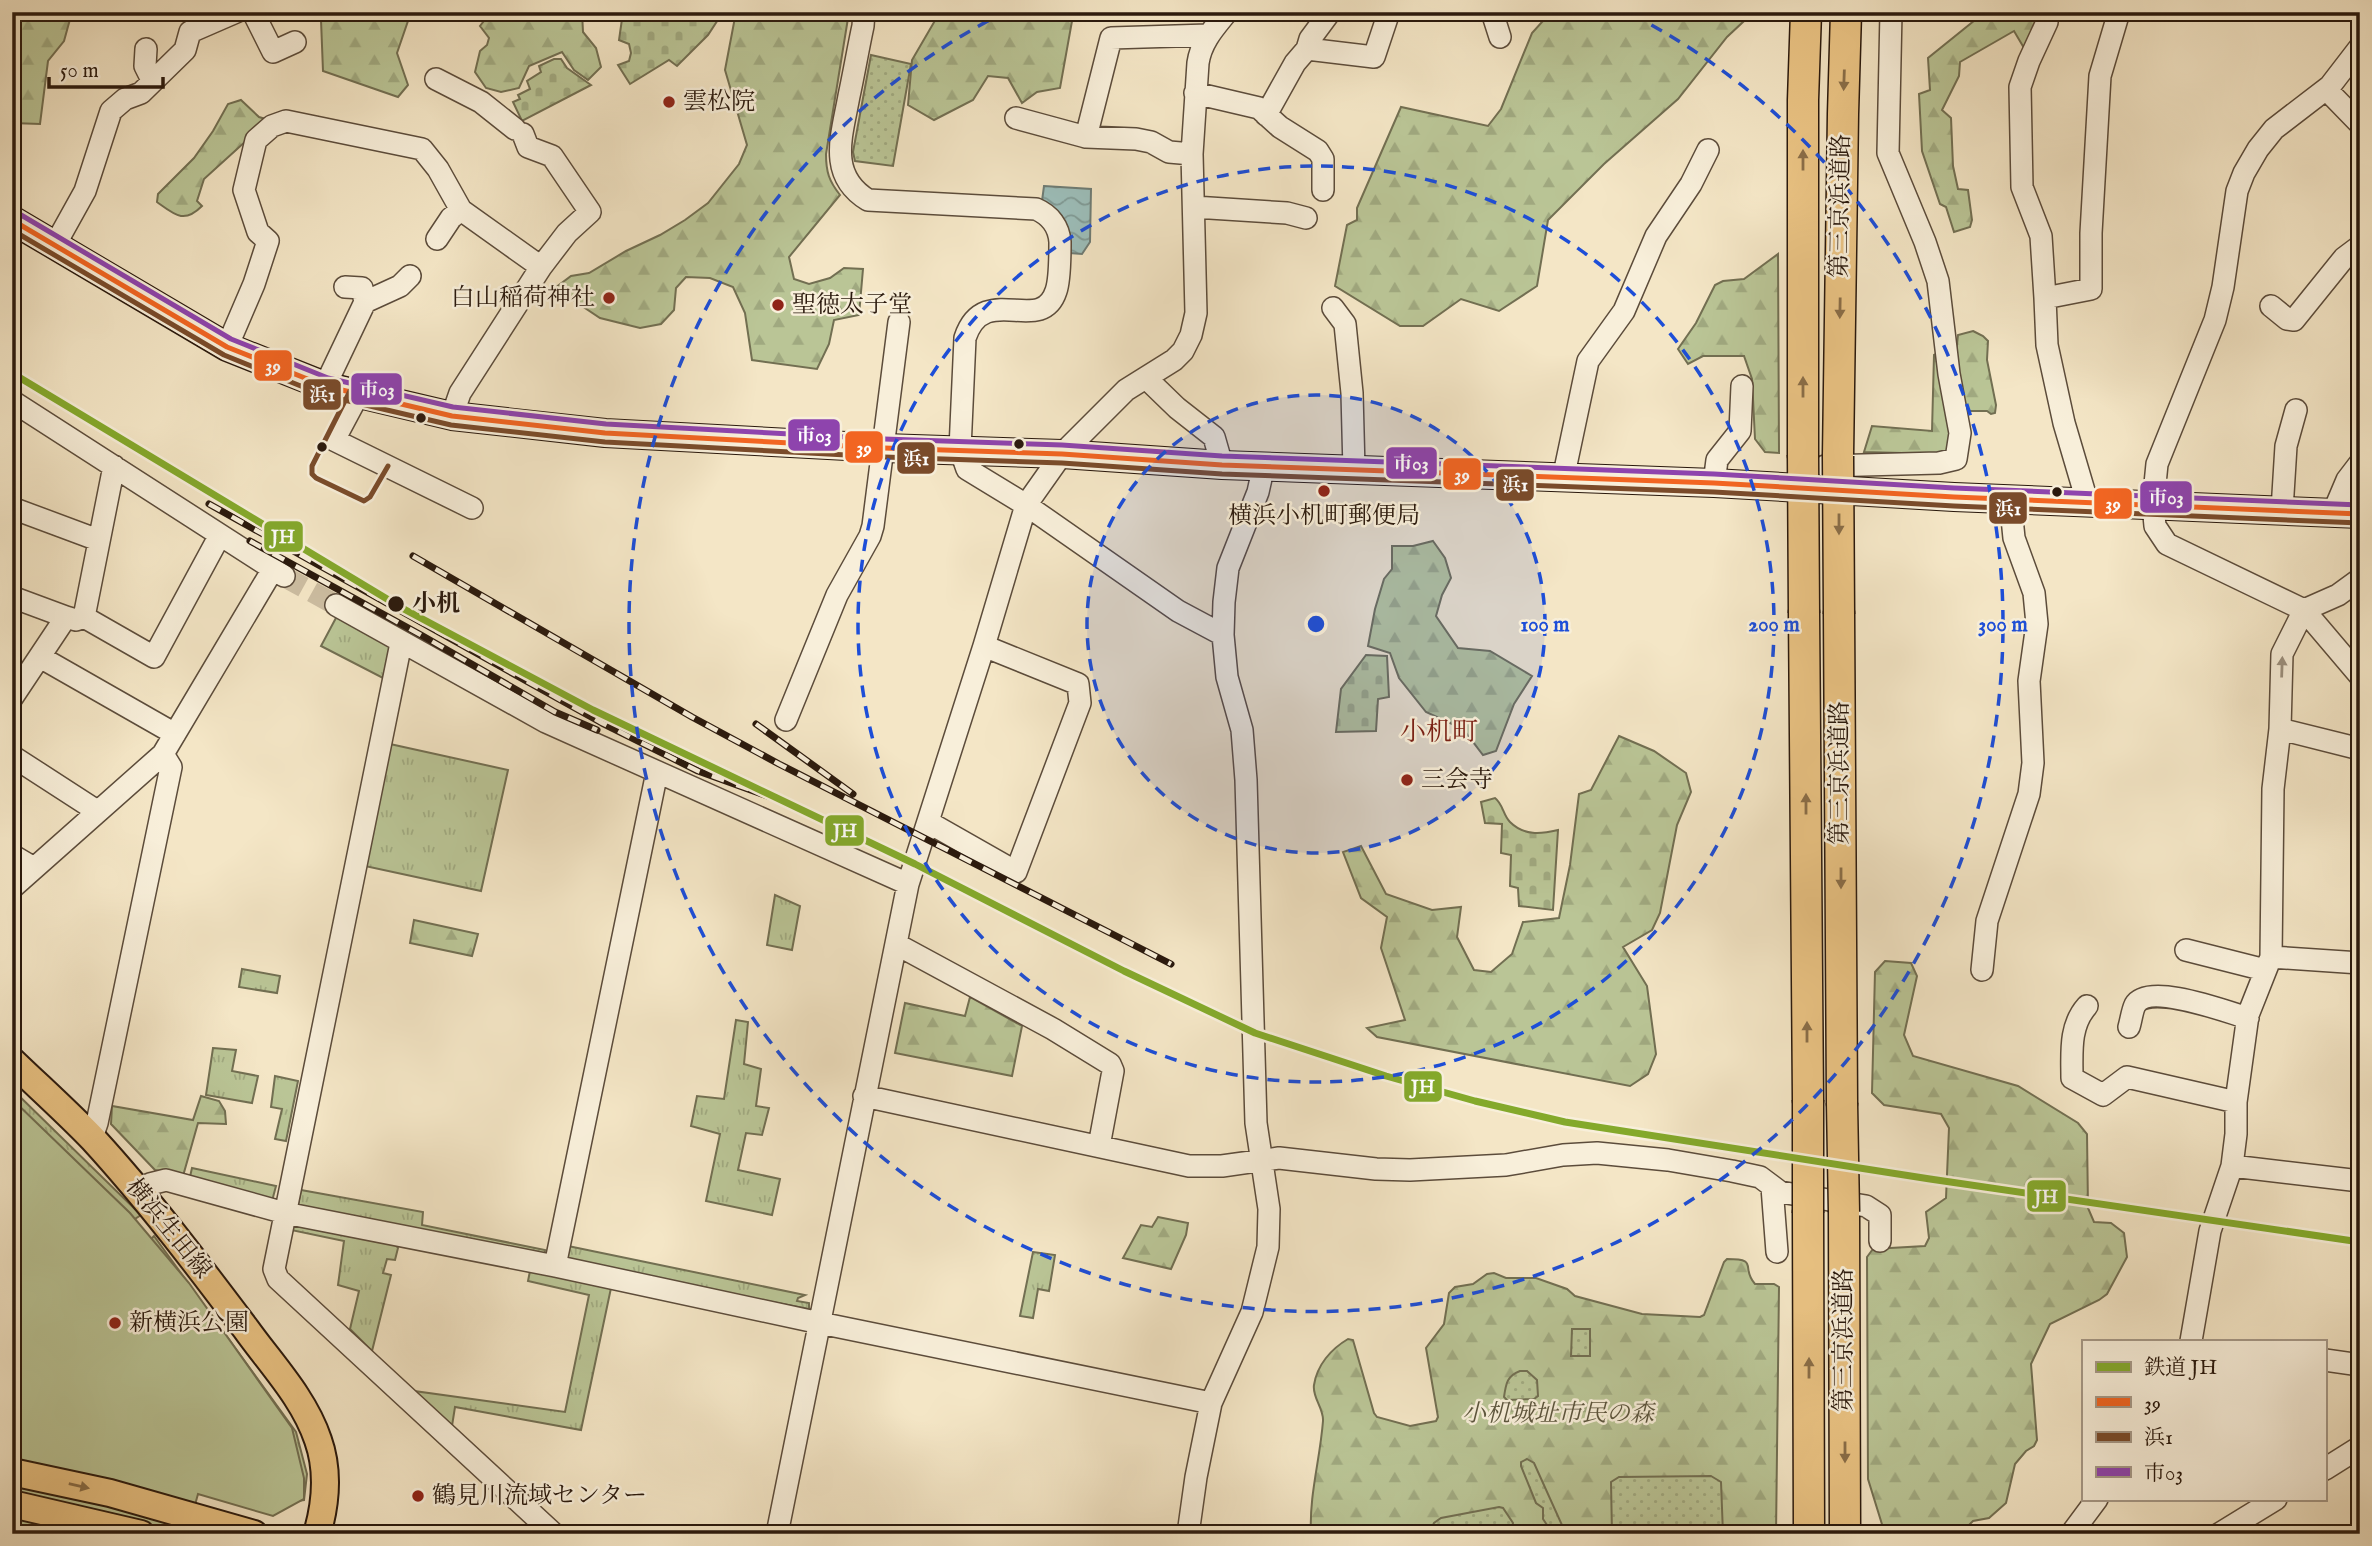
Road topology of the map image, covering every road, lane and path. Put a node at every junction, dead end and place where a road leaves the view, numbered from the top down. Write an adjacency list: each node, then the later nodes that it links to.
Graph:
1 (236, 12): 20 (street)
2 (253, 12): 15 (street)
3 (864, 12): 54 (street)
4 (1227, 12): 13 (street)
5 (1330, 12): 18 (street)
6 (1389, 12): 18 (street)
7 (1492, 12): 14 (street)
8 (1806, 12): 139 (highway, 第三京浜道路, one-way to 8, bridge)
9 (1846, 12): 140 (highway, 第三京浜道路, one-way to 140, bridge)
10 (1891, 12): 63 (street)
11 (2119, 12): 40 (street)
12 (2047, 22): 40 (street)
13 (1209, 35): 22 (street); 26 (street)
14 (1500, 37)
15 (295, 42)
16 (2360, 47): 21 (street)
17 (146, 49): 20 (street)
18 (1307, 49): 23 (street)
19 (436, 79): 37 (street)
20 (152, 80): 35 (street)
21 (2326, 89): 25 (street); 66 (street)
22 (1195, 93): 23 (street); 28 (street)
23 (1266, 115): 29 (street)
24 (1016, 117): 26 (street)
25 (2360, 124)
26 (1086, 137): 28 (street)
27 (1708, 150): 61 (street)
28 (1192, 154): 30 (street)
29 (1323, 190)
30 (1194, 207): 32 (street); 46 (street)
31 (461, 210): 34 (street); 37 (street); 45 (street)
32 (1306, 218)
33 (12, 220): 35 (main road)
34 (437, 239)
35 (55, 244): 45 (main road)
36 (2360, 246): 42 (street)
37 (541, 267): 52 (street)
38 (410, 276): 41 (street)
39 (345, 287): 41 (street)
40 (2045, 298): 65 (street)
41 (365, 302): 47 (street)
42 (2271, 306)
43 (1333, 308): 60 (street)
44 (899, 322): 53 (street)
45 (227, 347): 47 (main road)
46 (1146, 378): 55 (street); 57 (street)
47 (325, 386): 49 (main road)
48 (1742, 386): 62 (street)
49 (358, 395): 52 (main road); 69 (street)
50 (12, 401): 59 (street)
51 (2296, 410): 70 (street)
52 (452, 416): 53 (main road)
53 (884, 448): 54 (main road); 87 (street)
54 (960, 449): 55 (main road); 67 (street)
55 (1062, 454): 57 (main road); 67 (street)
56 (2360, 463): 71 (street)
57 (1222, 465): 58 (main road)
58 (1264, 465): 60 (main road); 81 (street)
59 (114, 466): 73 (street); 74 (street)
60 (1354, 470): 61 (main road)
61 (1563, 478): 62 (main road)
62 (1714, 483): 63 (main road)
63 (1823, 490): 64 (main road)
64 (2010, 498): 65 (main road); 104 (street)
65 (2087, 501): 66 (main road)
66 (2153, 504): 70 (main road); 79 (street)
67 (1026, 505): 81 (street); 83 (street)
68 (12, 508): 74 (street)
69 (472, 508)
70 (2282, 510): 71 (main road)
71 (2333, 513): 72 (main road)
72 (2360, 514)
73 (220, 535): 80 (street); 89 (street)
74 (98, 540): 80 (street)
75 (2360, 579): 76 (street)
76 (2349, 595): 79 (street)
77 (12, 597): 80 (street)
78 (336, 605): 82 (street)
79 (2304, 610): 85 (street); 88 (street, one-way to 79)
80 (75, 617): 84 (street)
81 (1223, 635): 113 (street)
82 (401, 643): 93 (street); 118 (street)
83 (984, 646): 95 (street); 95 (street)
84 (40, 657): 86 (street); 89 (street)
85 (2360, 676)
86 (16, 686)
87 (786, 720)
88 (2280, 729): 90 (street); 103 (street)
89 (175, 734): 91 (street)
90 (2360, 749)
91 (163, 754): 94 (street); 111 (street)
92 (12, 756): 94 (street)
93 (657, 772): 98 (street); 121 (street)
94 (97, 811): 97 (street)
95 (928, 822): 98 (street)
96 (12, 855): 97 (street)
97 (34, 868): 99 (street)
98 (908, 884): 100 (street)
99 (12, 888)
100 (896, 944): 109 (street); 112 (street)
101 (2186, 950): 103 (street)
102 (2360, 962): 103 (street)
103 (2268, 963): 106 (street)
104 (1982, 970)
105 (2087, 1006): 110 (street)
106 (2248, 1018): 107 (street); 110 (street)
107 (2129, 1027)
108 (12, 1061): 111 (main road, 横浜生田線)
109 (864, 1096): 112 (street); 122 (street)
110 (2236, 1102): 114 (street)
111 (92, 1138): 117 (main road, 横浜生田線)
112 (1099, 1146): 113 (street)
113 (1263, 1158): 116 (street); 126 (street)
114 (2232, 1166): 115 (street); 123 (street)
115 (2360, 1181)
116 (1773, 1187): 119 (street); 120 (street)
117 (142, 1194): 118 (street); 135 (main road, 横浜生田線)
118 (285, 1213): 121 (street); 136 (street)
119 (1880, 1241)
120 (1777, 1252)
121 (555, 1266): 122 (street)
122 (820, 1323): 126 (street); 137 (street)
123 (2195, 1340)
124 (2326, 1360): 125 (street)
125 (2360, 1365)
126 (1211, 1403): 138 (street)
127 (2360, 1447): 128 (street)
128 (2326, 1467)
129 (12, 1472): 133 (main road, one-way to 133)
130 (2096, 1500): 141 (street)
131 (2274, 1500): 142 (street)
132 (12, 1504): 134 (main road)
133 (248, 1532)
134 (141, 1534)
135 (317, 1534)
136 (554, 1534)
137 (777, 1534)
138 (1188, 1534)
139 (1810, 1534)
140 (1845, 1534)
141 (2071, 1534)
142 (2219, 1534)

